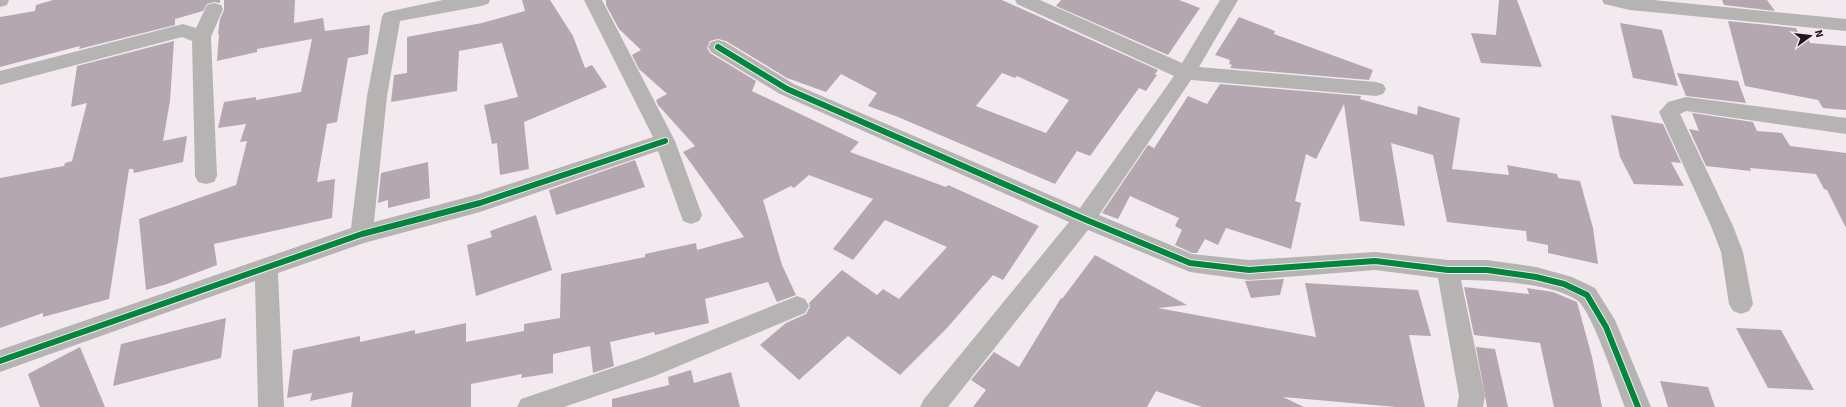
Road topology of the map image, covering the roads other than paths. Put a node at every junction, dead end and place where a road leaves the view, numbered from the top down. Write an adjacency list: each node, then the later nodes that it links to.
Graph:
1 (481, 0): 18 (street)
2 (593, 0): 14 (street)
3 (1024, 0): 10 (street)
4 (1229, 0): 10 (street)
5 (1611, 0): 7 (street)
6 (217, 5): 8 (street)
7 (1846, 25)
8 (192, 33): 11 (street); 15 (street)
9 (718, 47): 17 (street)
10 (1186, 73): 12 (street); 17 (street)
11 (0, 78)
12 (1376, 89)
13 (1846, 126): 21 (street)
14 (665, 141): 16 (street); 18 (street)
15 (206, 176)
16 (691, 215)
17 (1084, 219): 20 (street); 26 (street)
18 (362, 234): 19 (street)
19 (266, 268): 23 (street); 24 (street)
20 (1448, 270): 27 (street); 28 (street)
21 (1741, 304)
22 (797, 306): 25 (street)
23 (0, 361)
24 (271, 407)
25 (530, 407)
26 (933, 407)
27 (1470, 407)
28 (1638, 407)

